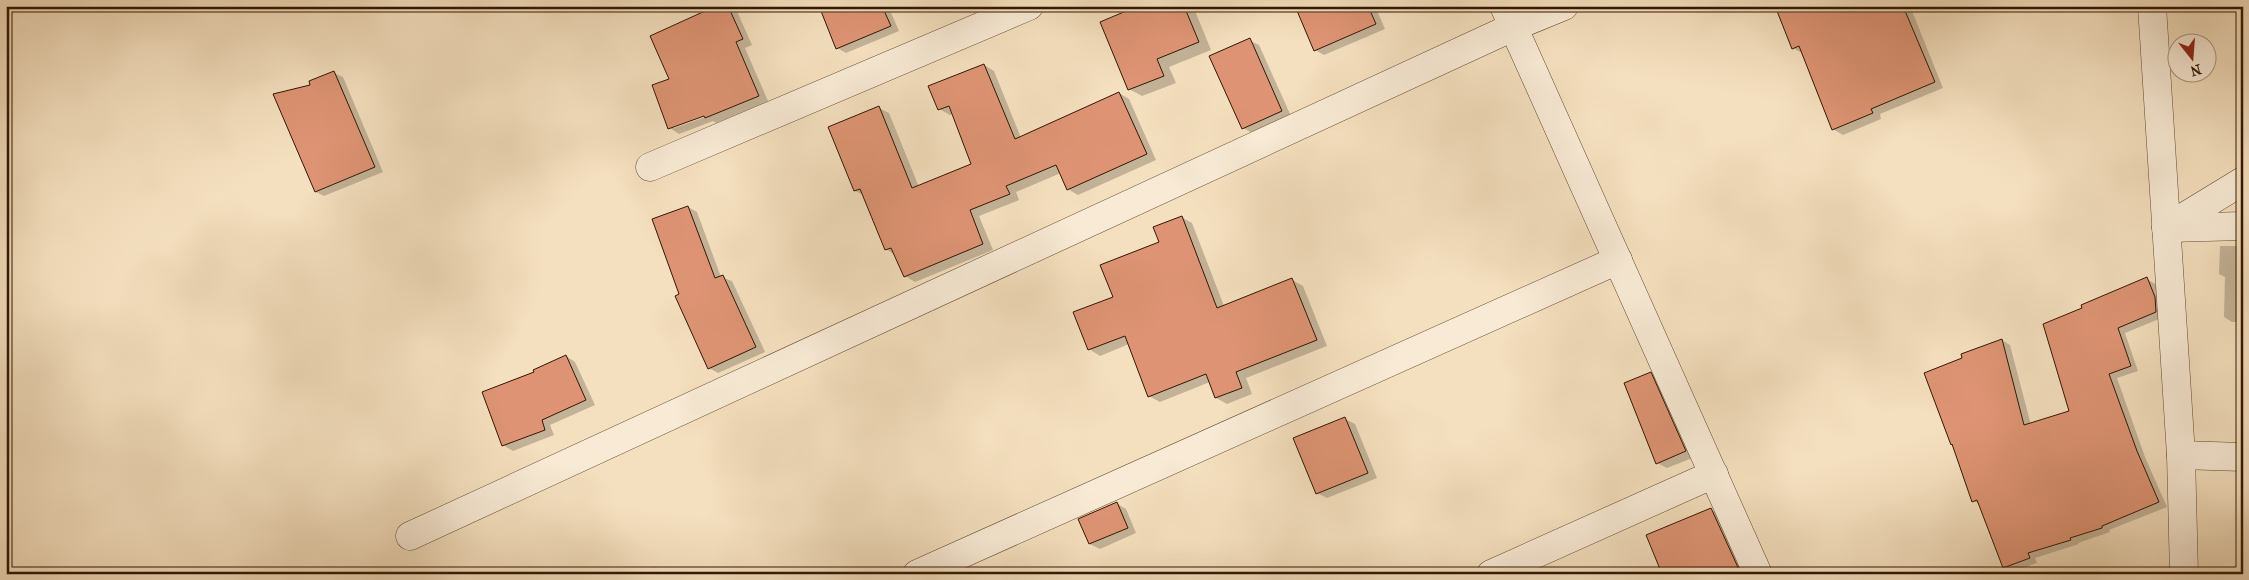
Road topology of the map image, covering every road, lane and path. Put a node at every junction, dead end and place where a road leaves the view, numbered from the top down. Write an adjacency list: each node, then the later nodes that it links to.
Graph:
1 (1029, 6): 5 (street)
2 (1564, 6): 4 (street)
3 (2152, 6): 8 (street)
4 (1509, 17): 9 (street); 13 (street)
5 (650, 167)
6 (2243, 181): 8 (street)
7 (2243, 226): 8 (street)
8 (2166, 228): 10 (street)
9 (1618, 260): 12 (street); 14 (street)
10 (2181, 455): 11 (street); 17 (street)
11 (2243, 456)
12 (1714, 474): 15 (street); 16 (street)
13 (410, 536)
14 (917, 574)
15 (1491, 574)
16 (1758, 574)
17 (2184, 574)

